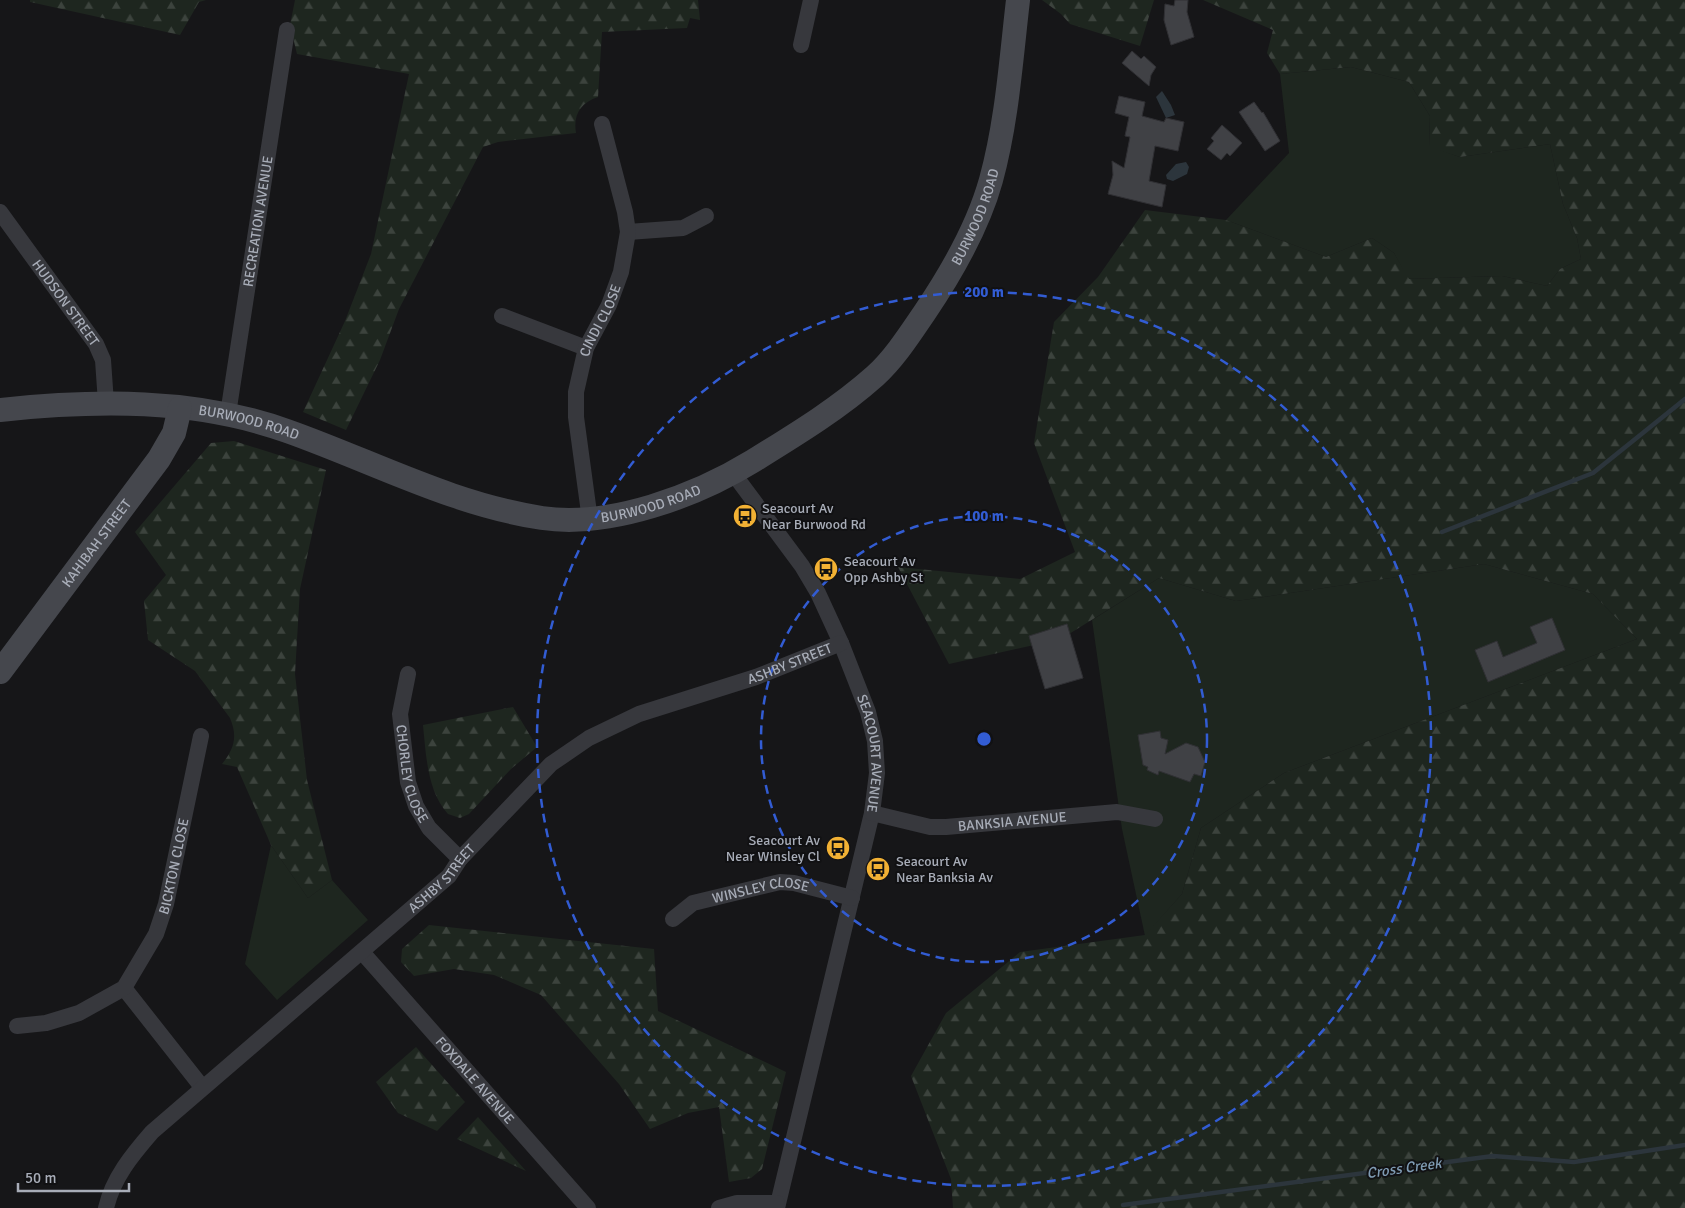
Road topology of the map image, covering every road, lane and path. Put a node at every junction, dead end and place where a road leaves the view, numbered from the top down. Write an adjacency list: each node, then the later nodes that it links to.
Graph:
1 (811, 0): 4 (street)
2 (1018, 0): 15 (main road, BURWOOD ROAD)
3 (287, 30): 14 (street, RECREATION AVENUE)
4 (801, 45)
5 (602, 124): 8 (street, CINDI CLOSE)
6 (0, 212): 11 (street, HUDSON STREET)
7 (706, 216): 8 (street)
8 (628, 232): 10 (street, CINDI CLOSE)
9 (502, 316): 10 (street)
10 (586, 348): 16 (street, CINDI CLOSE)
11 (106, 403): 12 (main road, BURWOOD ROAD); 13 (main road, BURWOOD ROAD)
12 (180, 408): 14 (main road, BURWOOD ROAD); 18 (main road, KAHIBAH STREET)
13 (0, 410)
14 (228, 414): 16 (main road, BURWOOD ROAD)
15 (732, 473): 16 (main road, BURWOOD ROAD); 17 (street, SEACOURT AVENUE)
16 (590, 520)
17 (841, 643): 21 (street, SEACOURT AVENUE); 23 (street, ASHBY STREET)
18 (0, 672)
19 (408, 674): 23 (street, CHORLEY CLOSE)
20 (201, 736): 27 (street, BICKTON CLOSE)
21 (872, 814): 22 (street, BANKSIA AVENUE); 24 (street, SEACOURT AVENUE)
22 (1155, 819)
23 (460, 859): 26 (street, ASHBY STREET)
24 (852, 898): 25 (street, WINSLEY CLOSE); 30 (street, SEACOURT AVENUE)
25 (673, 919)
26 (362, 952): 29 (street, ASHBY STREET); 32 (street, FOXDALE AVENUE)
27 (124, 988): 28 (street); 29 (street)
28 (17, 1026)
29 (202, 1087): 31 (street, ASHBY STREET)
30 (777, 1205): 33 (street)
31 (106, 1208)
32 (588, 1208)
33 (719, 1208)

